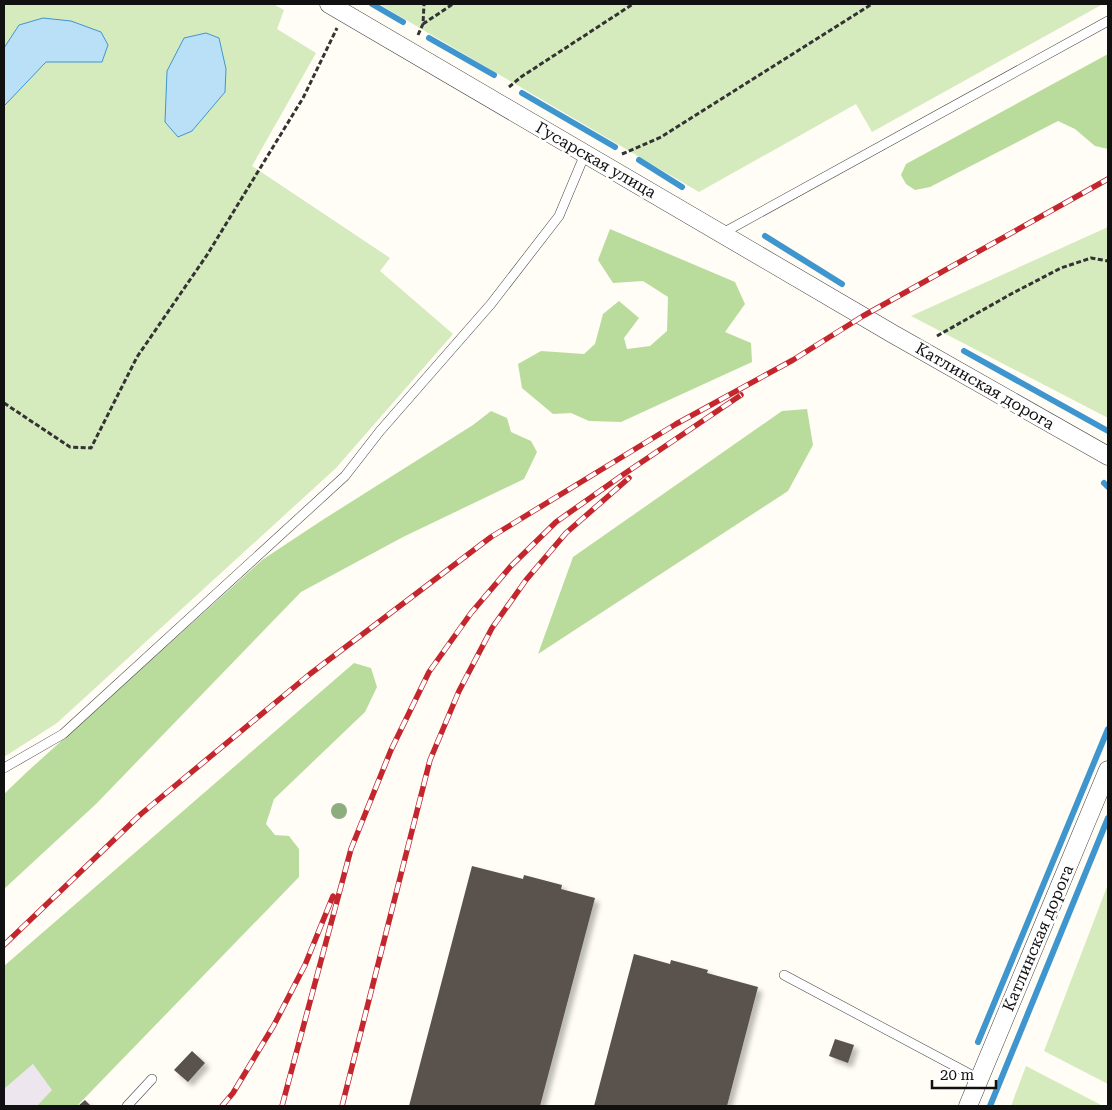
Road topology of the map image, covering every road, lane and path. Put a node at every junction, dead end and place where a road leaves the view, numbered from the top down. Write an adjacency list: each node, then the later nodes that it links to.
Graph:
1 (424, 4): 7 (path)
2 (452, 4): 7 (path)
3 (633, 4): 9 (path)
4 (872, 4): 11 (path)
5 (337, 8): 8 (street, Гусарская улица); 16 (path)
6 (1108, 21): 12 (lane)
7 (423, 24): 8 (path)
8 (411, 52): 9 (street, Гусарская улица)
9 (494, 100): 10 (street, Гусарская улица)
10 (585, 154): 11 (street, Гусарская улица); 18 (lane)
11 (602, 164): 12 (street, Гусарская улица)
12 (721, 234): 14 (street, Гусарская улица)
13 (1108, 261): 15 (path)
14 (863, 316): 15 (street, Катлинская дорога)
15 (916, 347): 17 (street, Катлинская дорога)
16 (4, 403)
17 (1108, 456)
18 (4, 768)
19 (1108, 770): 22 (street, Катлинская дорога)
20 (784, 975): 22 (lane)
21 (152, 1079): 23 (lane)
22 (979, 1079): 24 (street, Катлинская дорога)
23 (127, 1106)
24 (968, 1106)

